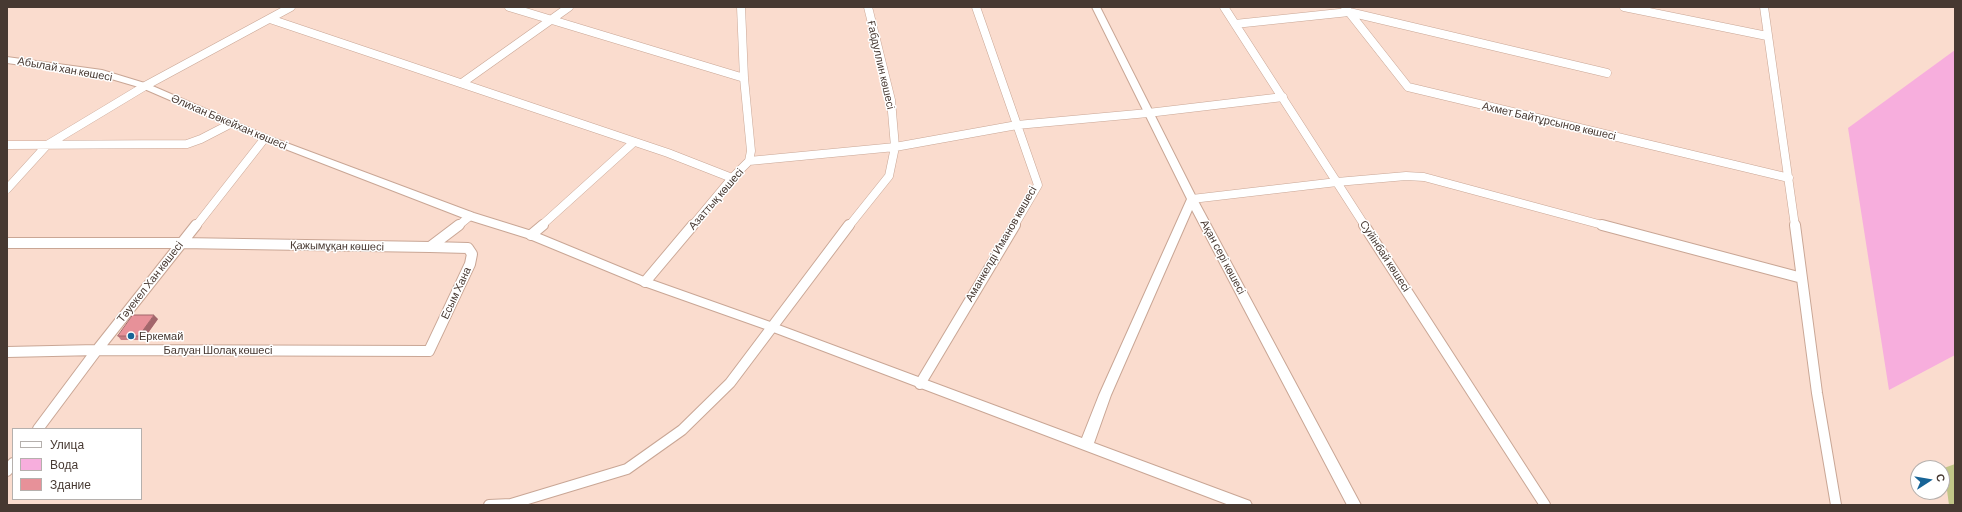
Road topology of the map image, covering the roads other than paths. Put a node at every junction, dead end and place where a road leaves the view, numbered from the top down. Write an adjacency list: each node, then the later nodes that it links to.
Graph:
1 (291, 7): 12 (street)
2 (509, 7): 13 (street)
3 (569, 7): 13 (street)
4 (740, 7): 18 (street, Азаттық көшесі)
5 (868, 7): 29 (street, Ғабдуллин көшесі)
6 (976, 7): 24 (street, Аманкелді Иманов көшесі)
7 (1096, 7): 22 (street, Ақан сері көшесі)
8 (1224, 7): 14 (street, Суйінбай көшесі)
9 (1624, 7): 15 (street)
10 (1764, 7): 15 (street)
11 (1347, 9): 14 (street); 17 (street); 32 (street, Ахмет Байтұрсынов көшесі)
12 (270, 18): 19 (street); 20 (street)
13 (550, 19): 18 (street); 19 (street)
14 (1235, 24): 21 (street, Суйінбай көшесі)
15 (1768, 36): 32 (street)
16 (7, 60): 20 (street, Абылай хан көшесі)
17 (1606, 73)
18 (744, 78): 30 (street, Азаттық көшесі)
19 (462, 83): 26 (street)
20 (145, 86): 23 (street, Әлихан Бөкейхан көшесі); 28 (street)
21 (1283, 97): 22 (street); 33 (street, Суйінбай көшесі)
22 (1148, 113): 24 (street); 35 (street, Ақан сері көшесі)
23 (232, 124): 25 (street, Әлихан Бөкейхан көшесі); 28 (street)
24 (1017, 125): 29 (street); 47 (street, Аманкелді Иманов көшесі)
25 (265, 138): 36 (street, Әлихан Бөкейхан көшесі); 39 (street, Тәуекел Хан көшесі)
26 (634, 142): 31 (street); 37 (street)
27 (7, 145): 28 (street)
28 (47, 145): 34 (street)
29 (896, 147): 30 (street); 43 (street, Ғабдуллин көшесі)
30 (749, 161): 31 (street, Азаттық көшесі)
31 (732, 178): 42 (street, Азаттық көшесі)
32 (1789, 178): 41 (street)
33 (1337, 182): 35 (street); 41 (street); 53 (street, Суйінбай көшесі)
34 (7, 188)
35 (1192, 199): 49 (street); 52 (street, Ақан сері көшесі)
36 (470, 216): 37 (street); 40 (street)
37 (531, 235): 42 (street)
38 (7, 243): 39 (street, Қажымұқан көшесі)
39 (181, 243): 40 (street, Қажымұқан көшесі); 44 (street, Тәуекел Хан көшесі)
40 (430, 247): 45 (street, Есым Хана)
41 (1802, 278): 54 (street)
42 (645, 282): 43 (street)
43 (772, 327): 47 (street); 50 (street, Ғабдуллин көшесі)
44 (97, 350): 45 (street, Балуан Шолақ көшесі); 46 (street, Балуан Шолақ көшесі); 48 (street, Тәуекел Хан көшесі)
45 (429, 351)
46 (7, 352)
47 (920, 384): 49 (street)
48 (39, 428)
49 (1086, 446): 51 (street)
50 (489, 505)
51 (1245, 505)
52 (1354, 505)
53 (1545, 505)
54 (1836, 505)

